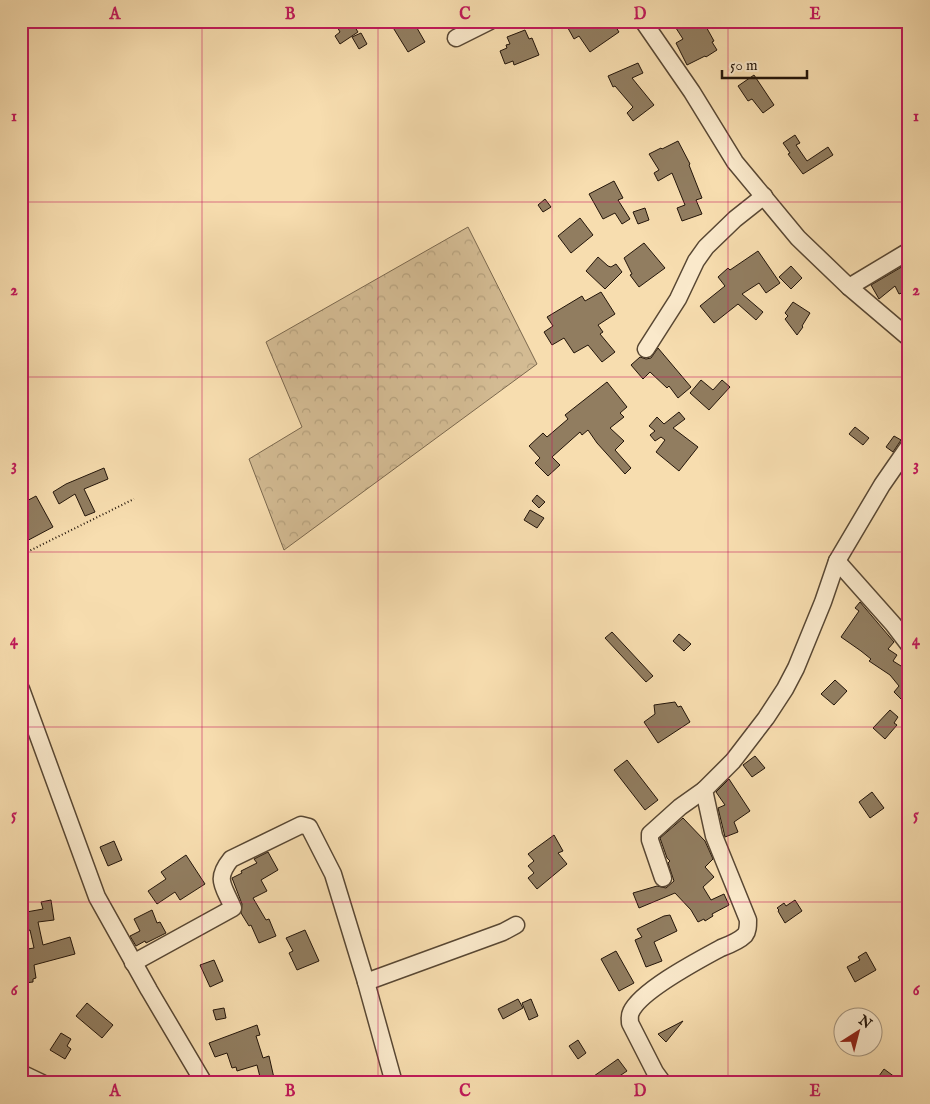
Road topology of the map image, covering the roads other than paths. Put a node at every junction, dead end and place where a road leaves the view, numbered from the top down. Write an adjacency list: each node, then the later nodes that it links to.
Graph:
1 (490, 21): 3 (street)
2 (643, 21): 4 (street)
3 (456, 38)
4 (764, 196): 6 (street); 8 (street)
5 (909, 251): 6 (street)
6 (849, 287): 7 (street)
7 (909, 338)
8 (646, 349)
9 (909, 446): 10 (street)
10 (838, 561): 11 (street); 13 (street)
11 (909, 646)
12 (21, 689): 16 (street)
13 (704, 790): 14 (street); 22 (street)
14 (663, 878)
15 (516, 925): 17 (street)
16 (133, 963): 17 (street); 20 (street)
17 (366, 982): 21 (street)
18 (21, 1073): 19 (street)
19 (42, 1083)
20 (204, 1083)
21 (394, 1083)
22 (663, 1083)

